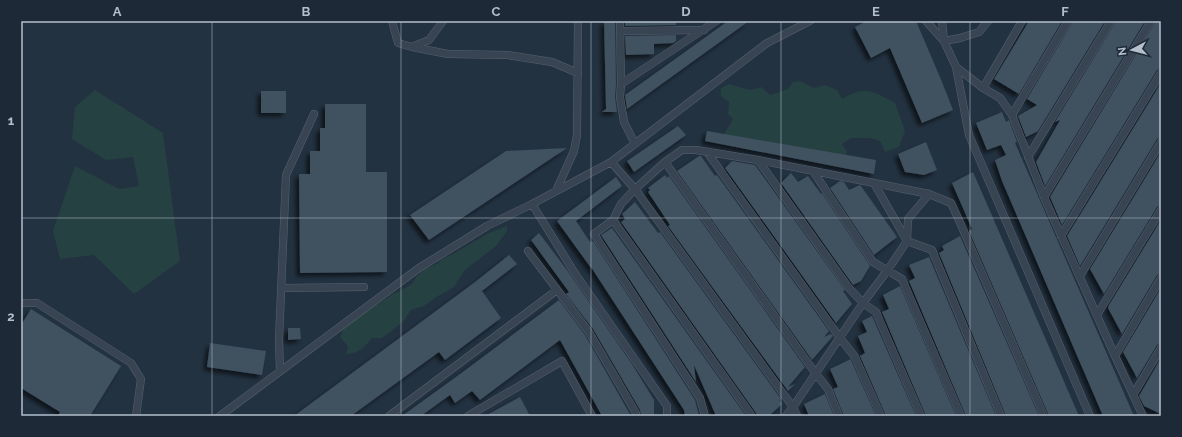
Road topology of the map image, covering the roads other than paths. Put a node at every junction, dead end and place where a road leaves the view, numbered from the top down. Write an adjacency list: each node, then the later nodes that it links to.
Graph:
1 (392, 21): 17 (lane)
2 (443, 21): 17 (lane)
3 (578, 21): 19 (lane)
4 (620, 21): 15 (lane)
5 (716, 21): 14 (lane)
6 (810, 21): 26 (lane)
7 (926, 21): 16 (lane)
8 (942, 21): 16 (lane)
9 (988, 21): 16 (lane)
10 (1022, 21): 22 (lane)
11 (1068, 21): 24 (lane)
12 (1111, 21): 28 (lane)
13 (1151, 21): 37 (lane)
14 (704, 30): 15 (lane); 21 (lane)
15 (620, 31): 21 (lane)
16 (944, 41): 18 (lane)
17 (412, 47): 19 (lane)
18 (956, 67): 22 (lane); 77 (lane)
19 (578, 72): 35 (lane)
20 (1161, 73): 41 (lane)
21 (621, 84): 26 (lane)
22 (983, 88): 24 (lane)
23 (314, 114): 48 (lane)
24 (1012, 115): 28 (lane)
25 (1161, 142): 45 (lane)
26 (635, 144): 30 (lane)
27 (707, 152): 29 (lane); 31 (lane); 53 (lane)
28 (1028, 157): 37 (lane)
29 (758, 160): 32 (lane); 51 (lane)
30 (611, 162): 34 (lane); 35 (lane)
31 (665, 162): 34 (lane); 57 (lane)
32 (813, 172): 33 (lane); 44 (lane)
33 (874, 182): 36 (lane); 42 (lane)
34 (635, 189): 40 (lane); 59 (lane)
35 (556, 191): 38 (lane)
36 (929, 194): 42 (lane); 76 (lane)
37 (1044, 197): 41 (lane)
38 (532, 204): 56 (lane); 66 (lane)
39 (1161, 210): 52 (lane)
40 (612, 220): 67 (lane); 68 (lane)
41 (1062, 236): 45 (lane)
42 (907, 241): 44 (lane); 75 (lane)
43 (528, 251): 49 (lane)
44 (887, 271): 51 (lane); 74 (lane)
45 (1080, 276): 52 (lane)
46 (1161, 278): 55 (lane)
47 (364, 287): 48 (lane)
48 (282, 288): 56 (lane)
49 (557, 290): 62 (lane); 65 (lane)
50 (21, 303): 60 (lane)
51 (863, 303): 53 (lane); 73 (lane)
52 (1097, 315): 55 (lane)
53 (840, 338): 57 (lane); 72 (lane)
54 (1161, 348): 58 (lane)
55 (1114, 356): 58 (lane)
56 (280, 371): 61 (lane)
57 (816, 374): 59 (lane); 71 (lane)
58 (1133, 395): 78 (lane)
59 (793, 407): 69 (lane); 70 (lane)
60 (136, 416)
61 (220, 416)
62 (389, 416)
63 (468, 416): 64 (lane)
64 (592, 416)
65 (636, 416)
66 (667, 416)
67 (705, 416)
68 (752, 416)
69 (786, 416)
70 (797, 416)
71 (839, 416)
72 (881, 416)
73 (921, 416)
74 (961, 416)
75 (1001, 416)
76 (1044, 416)
77 (1090, 416)
78 (1143, 416)

